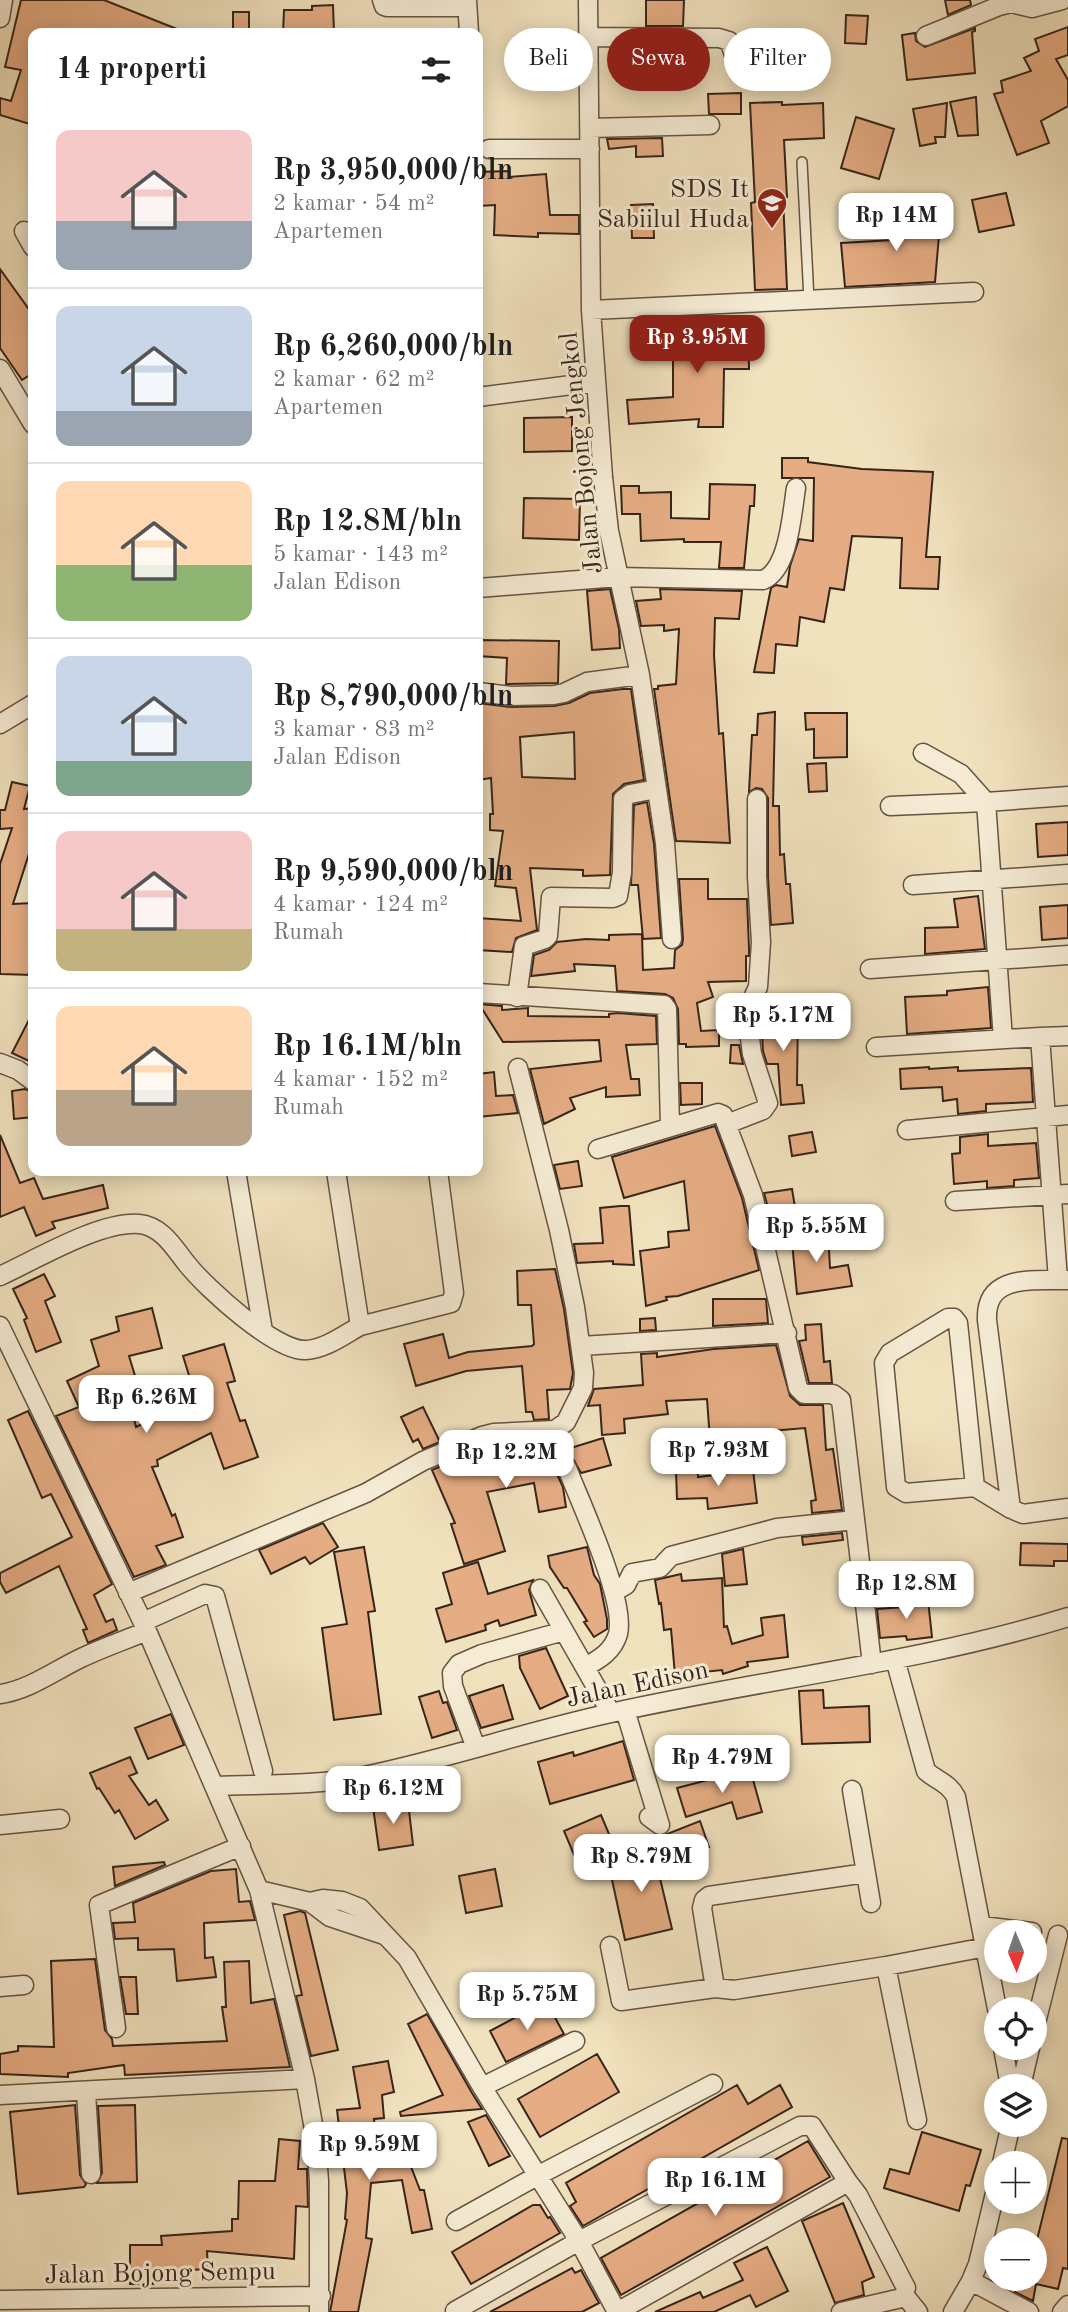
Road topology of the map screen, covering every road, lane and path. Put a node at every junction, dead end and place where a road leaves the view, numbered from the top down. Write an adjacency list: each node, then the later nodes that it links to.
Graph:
1 (3, 0): 7 (street)
2 (382, 0): 5 (street)
3 (588, 0): 9 (street, Jalan Bojong Jengkol)
4 (1064, 0): 6 (street); 10 (street)
5 (467, 3): 8 (street)
6 (1068, 5)
7 (0, 18)
8 (469, 28)
9 (588, 28)
10 (926, 36)
11 (593, 37): 12 (street)
12 (724, 40)
13 (589, 91): 15 (street, Jalan Bojong Jengkol)
14 (709, 125): 15 (street)
15 (590, 128): 17 (street, Jalan Bojong Jengkol)
16 (489, 149): 17 (street)
17 (590, 149): 21 (street, Jalan Bojong Jengkol)
18 (802, 162): 20 (lane)
19 (974, 292): 20 (street)
20 (809, 300): 21 (street)
21 (591, 310): 23 (street, Jalan Bojong Jengkol)
22 (0, 369): 25 (street)
23 (595, 382): 24 (street); 27 (street, Jalan Bojong Jengkol)
24 (483, 396)
25 (28, 416)
26 (796, 488): 27 (street)
27 (618, 577): 28 (street); 29 (street, Jalan Bojong Jengkol)
28 (483, 588)
29 (640, 675): 30 (street); 34 (street, Jalan Bojong Jengkol)
30 (483, 693)
31 (28, 707): 32 (street)
32 (0, 724)
33 (923, 753): 37 (street)
34 (657, 789): 42 (street, Jalan Bojong Jengkol); 47 (street)
35 (1068, 796): 37 (street)
36 (757, 799): 57 (street)
37 (986, 802): 38 (street); 40 (street)
38 (890, 806)
39 (1068, 874): 40 (street)
40 (992, 878): 41 (street); 44 (street)
41 (913, 885)
42 (672, 939)
43 (1068, 956): 44 (street)
44 (997, 960): 45 (street); 50 (street)
45 (870, 969)
46 (483, 993): 47 (street)
47 (517, 996): 58 (street)
48 (1068, 1035): 49 (street)
49 (1040, 1037): 50 (street); 56 (street)
50 (1003, 1039): 51 (street)
51 (876, 1047)
52 (0, 1063): 54 (street)
53 (518, 1068): 72 (street)
54 (28, 1076)
55 (1068, 1115): 56 (street)
56 (1046, 1117): 59 (street); 64 (street)
57 (727, 1124): 58 (street); 71 (street)
58 (670, 1126): 60 (street)
59 (907, 1130)
60 (598, 1149)
61 (237, 1176): 70 (street)
62 (337, 1176): 69 (street)
63 (439, 1176): 69 (street)
64 (1060, 1195): 65 (street); 67 (street)
65 (955, 1201)
66 (0, 1276): 70 (street)
67 (1063, 1280): 76 (street)
68 (0, 1326): 80 (street)
69 (360, 1326): 70 (street)
70 (263, 1331)
71 (787, 1333): 72 (street); 77 (street)
72 (581, 1346): 80 (street)
73 (567, 1468): 79 (street)
74 (975, 1487): 74 (street); 76 (street)
75 (1068, 1508): 76 (street)
76 (1012, 1509)
77 (855, 1520): 79 (street); 85 (street)
78 (540, 1589): 83 (street)
79 (614, 1592): 86 (street)
80 (128, 1593): 82 (street)
81 (1068, 1617): 84 (street, Jalan Edison)
82 (145, 1626): 87 (street); 90 (street); 91 (street)
83 (564, 1631): 86 (street); 89 (street)
84 (895, 1659): 85 (street, Jalan Edison); 100 (street)
85 (872, 1664): 88 (street, Jalan Edison)
86 (585, 1667): 88 (street)
87 (0, 1694)
88 (618, 1712): 89 (street, Jalan Edison); 93 (street)
89 (476, 1748): 91 (street, Jalan Edison)
90 (263, 1771)
91 (216, 1786): 96 (street)
92 (852, 1790): 97 (street)
93 (649, 1817)
94 (60, 1819): 95 (street)
95 (0, 1825)
96 (241, 1846): 98 (street); 110 (street)
97 (866, 1873): 99 (street); 108 (street)
98 (260, 1890): 112 (street); 114 (street)
99 (871, 1903)
100 (982, 1926): 102 (street)
101 (1063, 1935): 109 (street)
102 (984, 1940)
103 (610, 1947): 108 (street)
104 (984, 1947): 105 (street)
105 (886, 1966): 108 (street); 117 (street)
106 (24, 1985): 107 (street)
107 (0, 1987)
108 (715, 1988)
109 (1044, 1997)
110 (116, 2028)
111 (575, 2041): 114 (street)
112 (305, 2079): 115 (street); 128 (street)
113 (713, 2084): 119 (street)
114 (482, 2087): 119 (street)
115 (86, 2092): 116 (street); 118 (street)
116 (0, 2095)
117 (917, 2120)
118 (91, 2174)
119 (537, 2176): 122 (street); 123 (street)
120 (848, 2182): 123 (street); 125 (street); 131 (street)
121 (990, 2214): 124 (street)
122 (456, 2221)
123 (579, 2241): 130 (street); 131 (street)
124 (968, 2285): 134 (street); 135 (street)
125 (906, 2288)
126 (0, 2300): 127 (street, Jalan Bojong Sempu)
127 (232, 2304): 128 (street, Jalan Bojong Sempu)
128 (320, 2304)
129 (1068, 2305): 136 (street)
130 (455, 2311)
131 (617, 2312)
132 (841, 2312): 133 (street)
133 (918, 2312)
134 (953, 2312)
135 (1029, 2312)
136 (1062, 2312)

